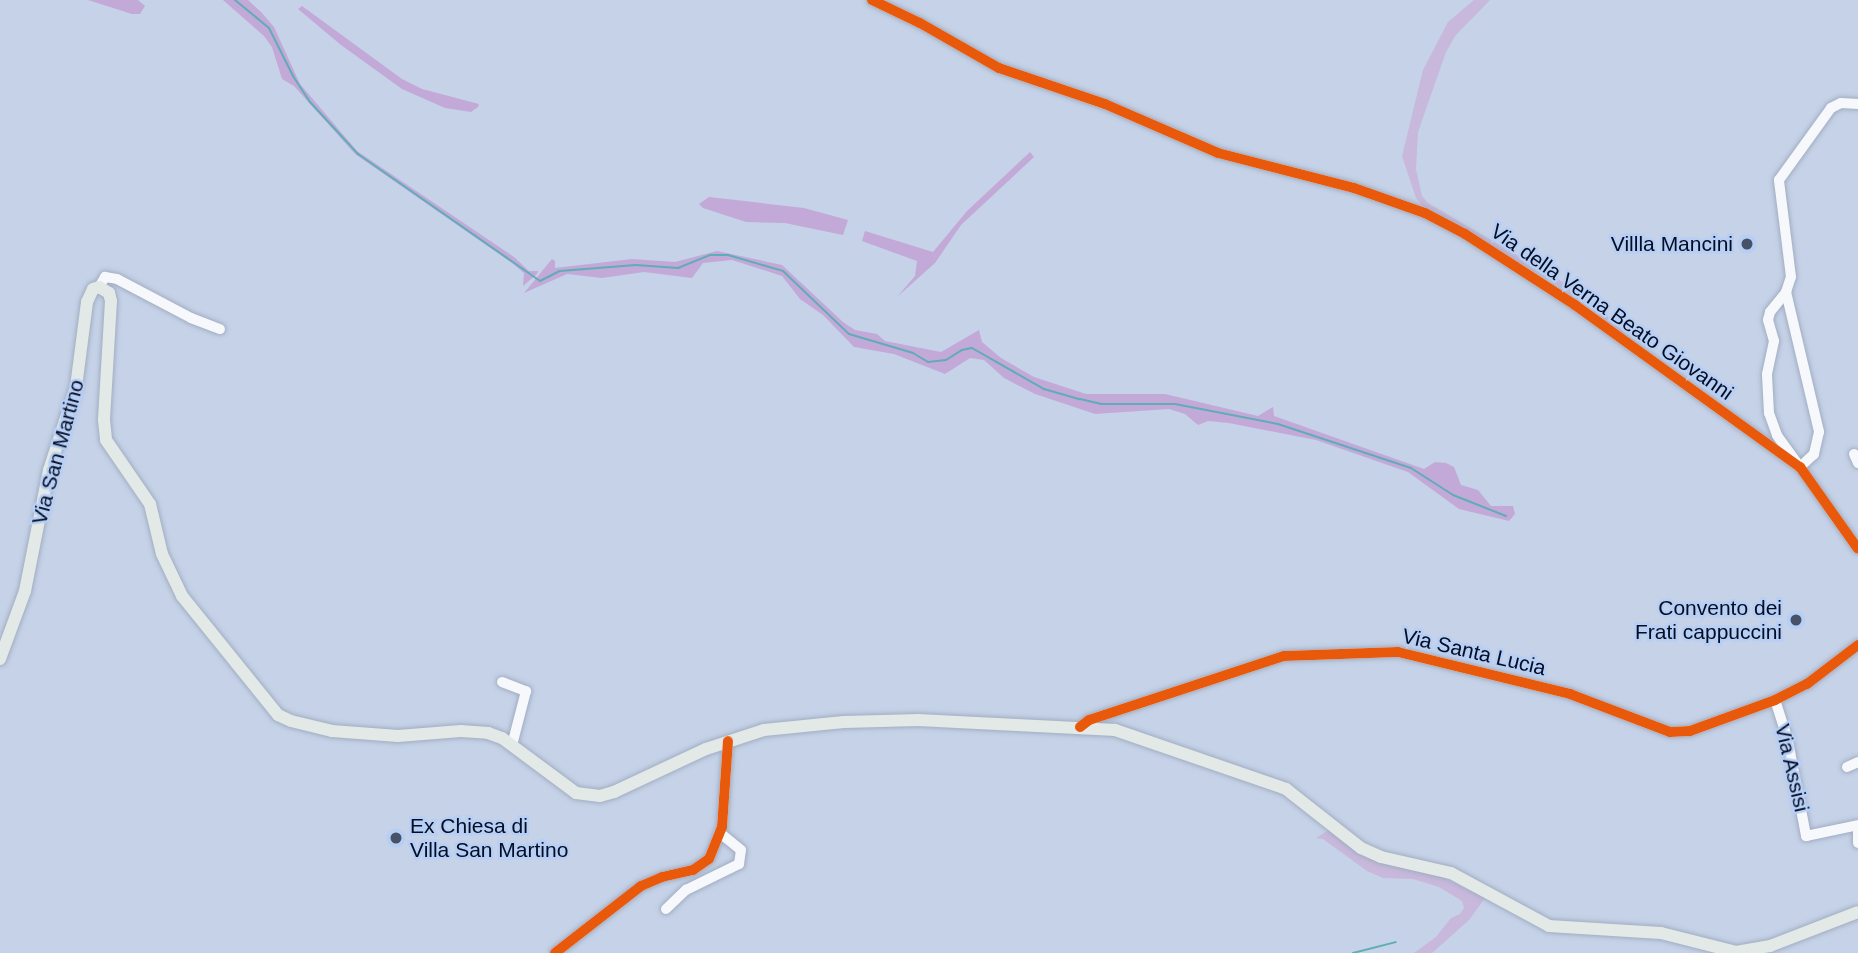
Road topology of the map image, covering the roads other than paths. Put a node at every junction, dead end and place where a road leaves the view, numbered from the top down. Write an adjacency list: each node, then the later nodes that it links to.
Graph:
1 (872, 0): 6 (street, Via della Verna Beato Giovanni)
2 (1858, 104): 4 (street)
3 (99, 287): 5 (street); 9 (main road, Via San Martino); 14 (main road)
4 (1786, 292): 6 (street); 6 (street)
5 (220, 329)
6 (1800, 467): 7 (street, Via della Verna Beato Giovanni)
7 (1858, 549)
8 (1858, 645): 11 (street, Via Santa Lucia)
9 (0, 659)
10 (502, 682): 14 (street)
11 (1775, 700): 12 (street, Via Santa Lucia); 17 (street, Via Assisi)
12 (1080, 727): 13 (main road); 22 (main road)
13 (728, 741): 14 (main road); 19 (street)
14 (512, 745)
15 (1858, 762): 16 (street)
16 (1847, 766)
17 (1858, 825)
18 (1858, 832): 20 (street)
19 (720, 833): 21 (street); 23 (street)
20 (1858, 843)
21 (666, 909)
22 (1858, 912)
23 (555, 953)

